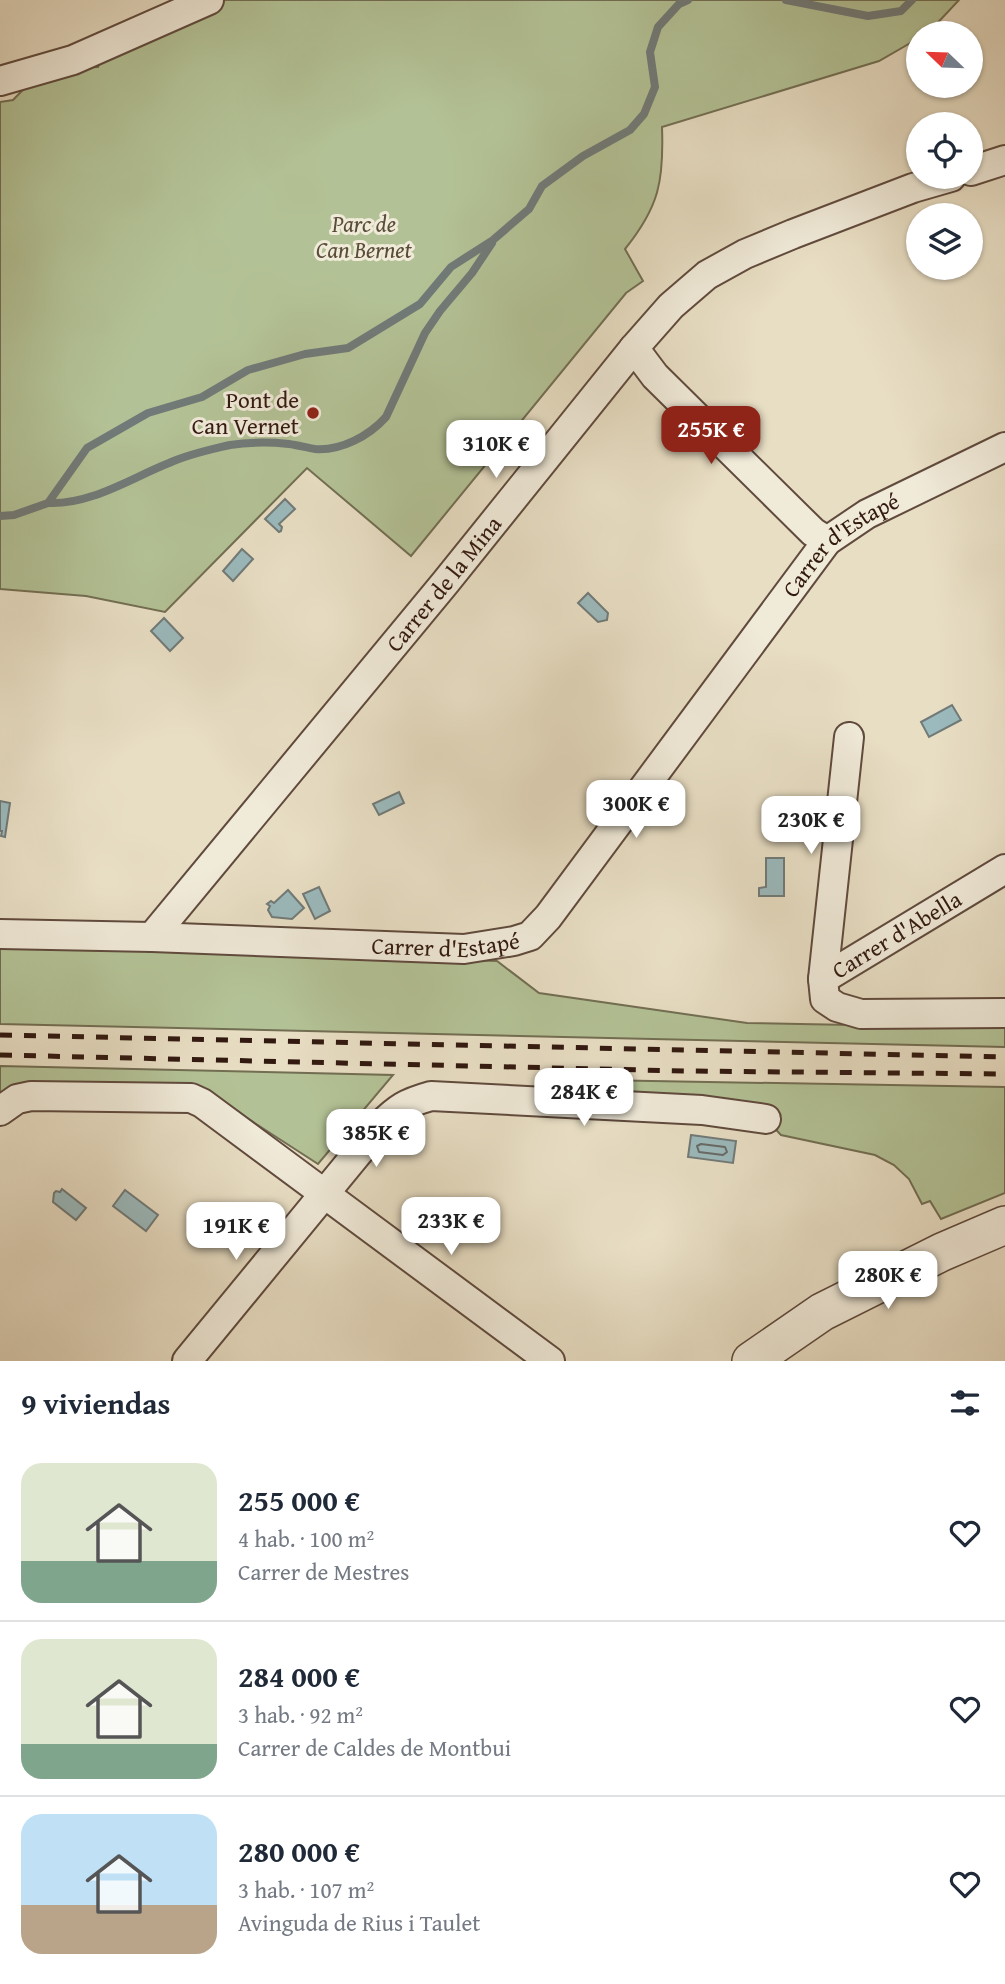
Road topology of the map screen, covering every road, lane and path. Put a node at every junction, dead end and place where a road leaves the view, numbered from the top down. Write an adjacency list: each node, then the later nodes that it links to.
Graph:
1 (209, 0): 2 (street)
2 (0, 82)
3 (1005, 160): 4 (street)
4 (983, 167)
5 (910, 189): 6 (street, Carrer de la Mina)
6 (634, 348): 8 (street); 12 (street, Carrer de la Mina)
7 (1005, 447): 8 (street, Carrer d'Estapé)
8 (827, 541): 12 (street, Carrer d'Estapé)
9 (849, 737): 13 (street)
10 (1005, 869): 13 (street, Carrer d'Abella)
11 (0, 934): 12 (street, Carrer d'Estapé)
12 (152, 937)
13 (824, 989): 14 (street)
14 (1005, 1013)
15 (1, 1109): 17 (street)
16 (766, 1119): 17 (street)
17 (323, 1193): 19 (street); 20 (street)
18 (1005, 1225): 21 (street)
19 (187, 1361)
20 (550, 1361)
21 (751, 1361)

